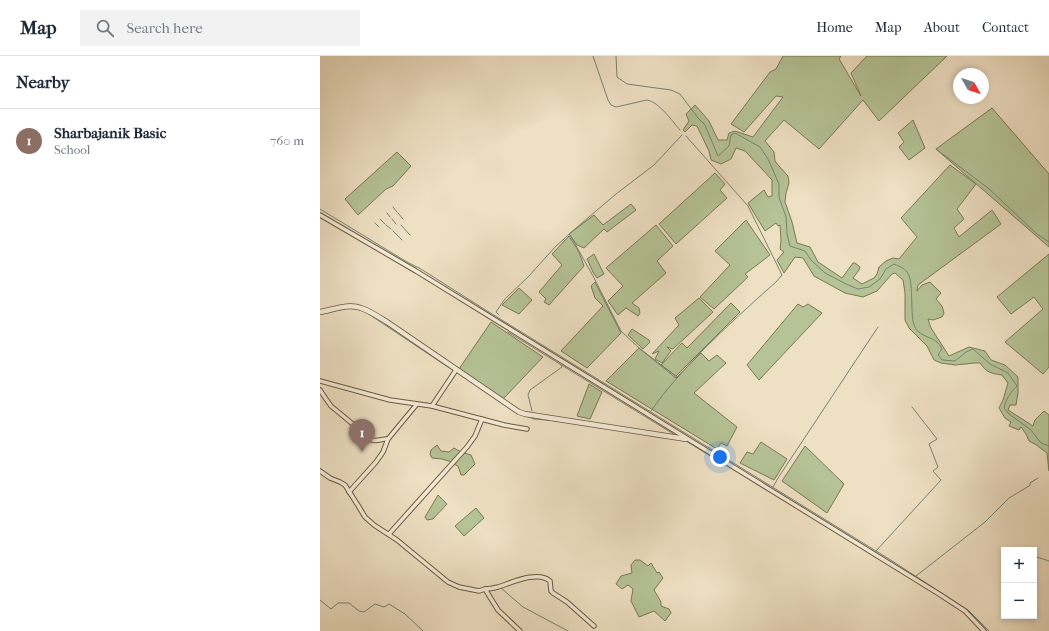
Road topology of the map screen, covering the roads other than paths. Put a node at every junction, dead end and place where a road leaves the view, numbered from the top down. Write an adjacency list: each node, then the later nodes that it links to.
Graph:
1 (320, 215): 11 (street)
2 (320, 312): 3 (street)
3 (456, 370): 7 (street); 11 (street)
4 (320, 380): 6 (street)
5 (320, 390): 10 (street)
6 (417, 404): 7 (street); 10 (street)
7 (432, 406): 8 (street)
8 (482, 420): 9 (street); 14 (street)
9 (527, 429)
10 (388, 439): 13 (street)
11 (686, 439): 18 (street)
12 (320, 471): 13 (street)
13 (349, 492): 14 (street)
14 (389, 534): 15 (street)
15 (485, 589): 16 (street); 17 (street)
16 (594, 626)
17 (520, 631)
18 (984, 631)

